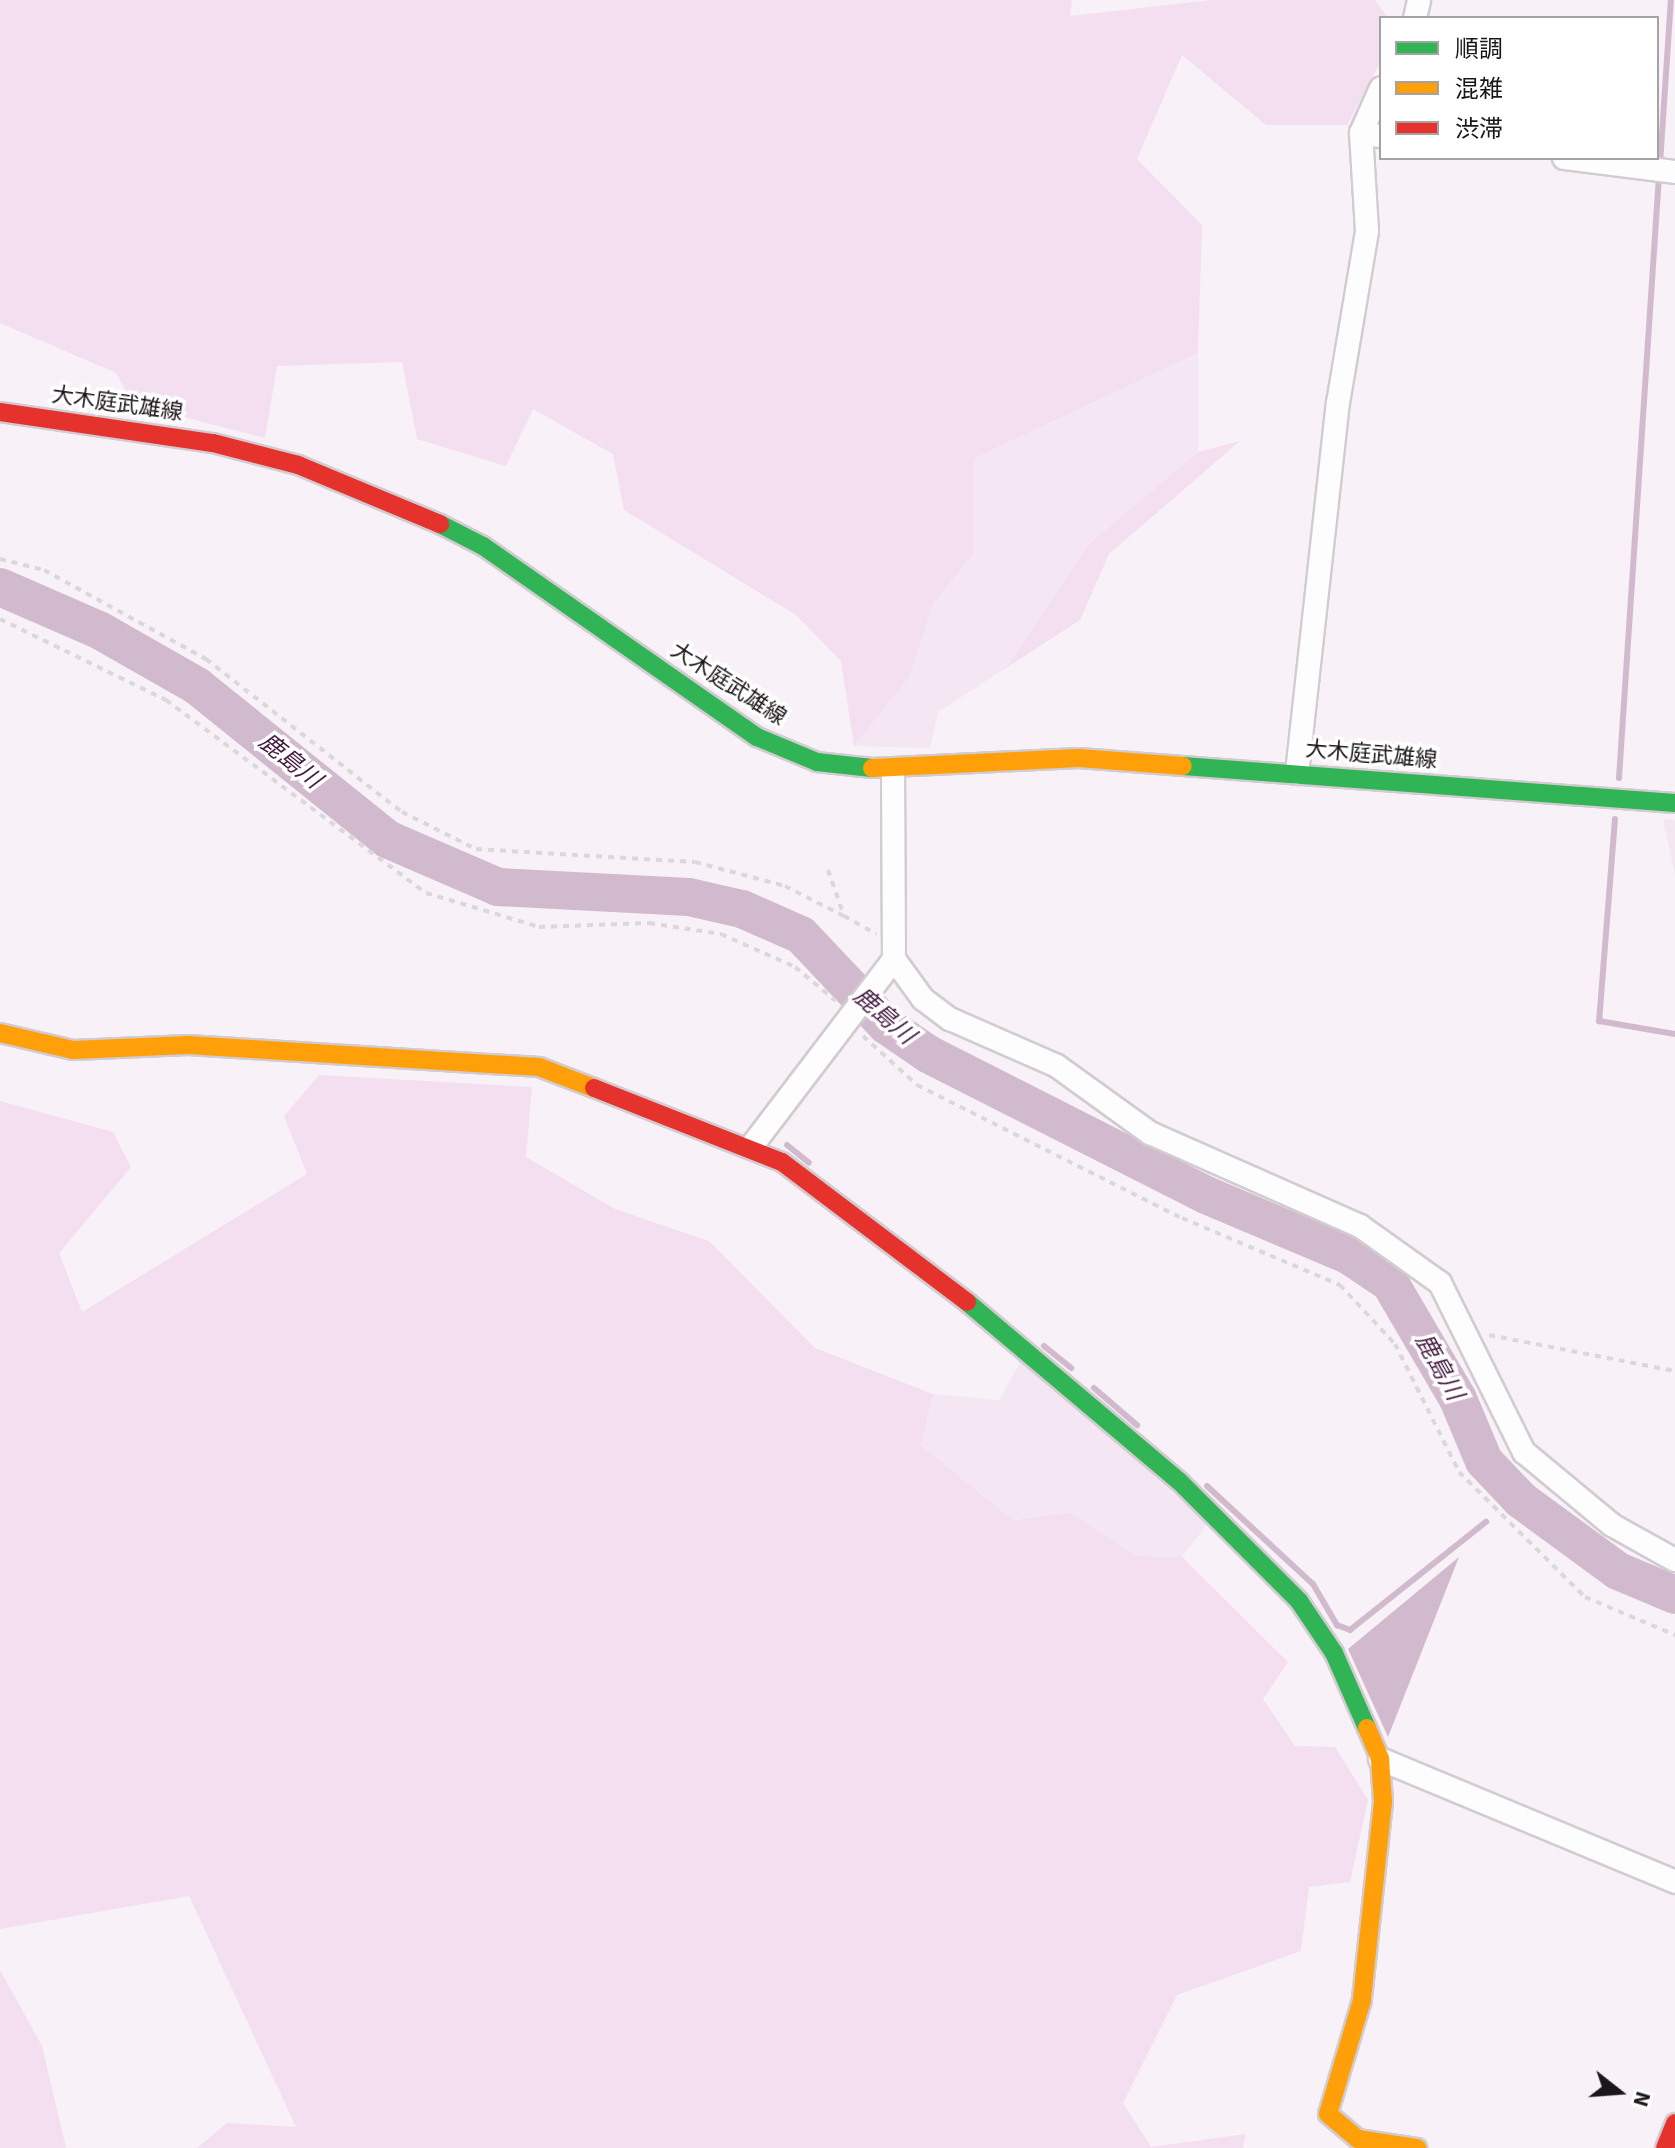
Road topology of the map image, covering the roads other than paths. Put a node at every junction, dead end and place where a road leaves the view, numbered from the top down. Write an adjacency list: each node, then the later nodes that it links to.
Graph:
1 (1379, 97): 2 (street)
2 (1371, 134): 7 (street)
3 (1581, 160): 4 (street)
4 (1665, 170)
5 (0, 412): 6 (street, 大木庭武雄線)
6 (893, 771): 7 (street, 大木庭武雄線); 9 (street)
7 (1297, 773): 8 (street, 大木庭武雄線)
8 (1675, 803)
9 (891, 964): 11 (street); 12 (street)
10 (0, 1033): 11 (street)
11 (751, 1147): 13 (street)
12 (1675, 1560)
13 (1380, 1759): 14 (street); 16 (street)
14 (1675, 1882)
15 (1675, 2123): 17 (street)
16 (1417, 2148)
17 (1665, 2148)

